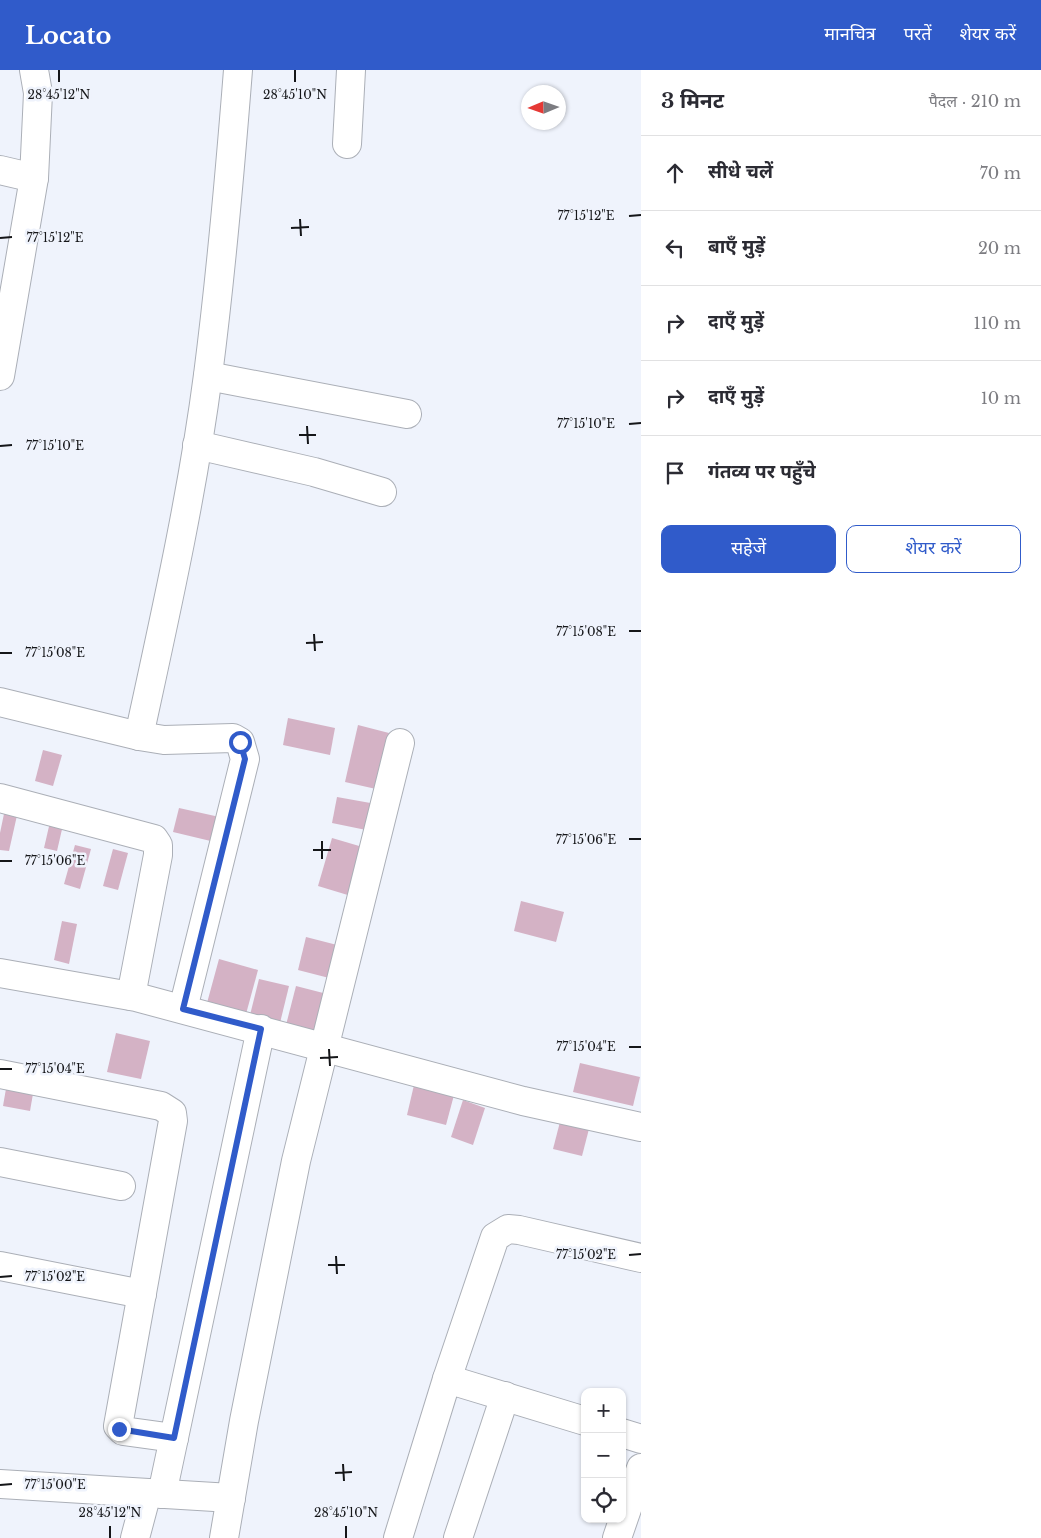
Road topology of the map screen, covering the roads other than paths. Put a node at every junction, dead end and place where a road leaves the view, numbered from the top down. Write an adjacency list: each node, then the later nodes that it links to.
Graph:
1 (34, 70): 6 (street)
2 (238, 70): 10 (street)
3 (351, 70): 4 (street)
4 (347, 144)
5 (0, 170): 6 (street)
6 (34, 178): 7 (street)
7 (11, 244): 8 (street)
8 (5, 313): 9 (street)
9 (0, 376)
10 (208, 376): 11 (street); 12 (street)
11 (407, 414)
12 (197, 445): 13 (street); 15 (street)
13 (382, 492)
14 (0, 702): 15 (street)
15 (139, 736): 20 (street)
16 (400, 743): 22 (street)
17 (0, 798): 19 (street)
18 (0, 973): 19 (street)
19 (131, 996): 20 (street)
20 (183, 1009): 21 (street)
21 (261, 1029): 22 (street); 34 (street)
22 (323, 1048): 24 (street); 39 (street)
23 (0, 1074): 29 (street)
24 (641, 1127)
25 (0, 1162): 26 (street)
26 (121, 1186)
27 (641, 1258): 30 (street)
28 (0, 1266): 29 (street)
29 (142, 1294): 34 (street)
30 (447, 1379): 31 (street); 42 (street)
31 (505, 1396): 32 (street); 43 (street)
32 (581, 1420)
33 (626, 1434): 35 (street)
34 (174, 1438): 38 (street)
35 (641, 1439)
36 (641, 1468): 44 (street)
37 (0, 1484): 38 (street)
38 (155, 1494): 39 (street); 40 (street)
39 (231, 1498): 41 (street)
40 (135, 1538)
41 (224, 1538)
42 (398, 1538)
43 (458, 1538)
44 (617, 1538)

